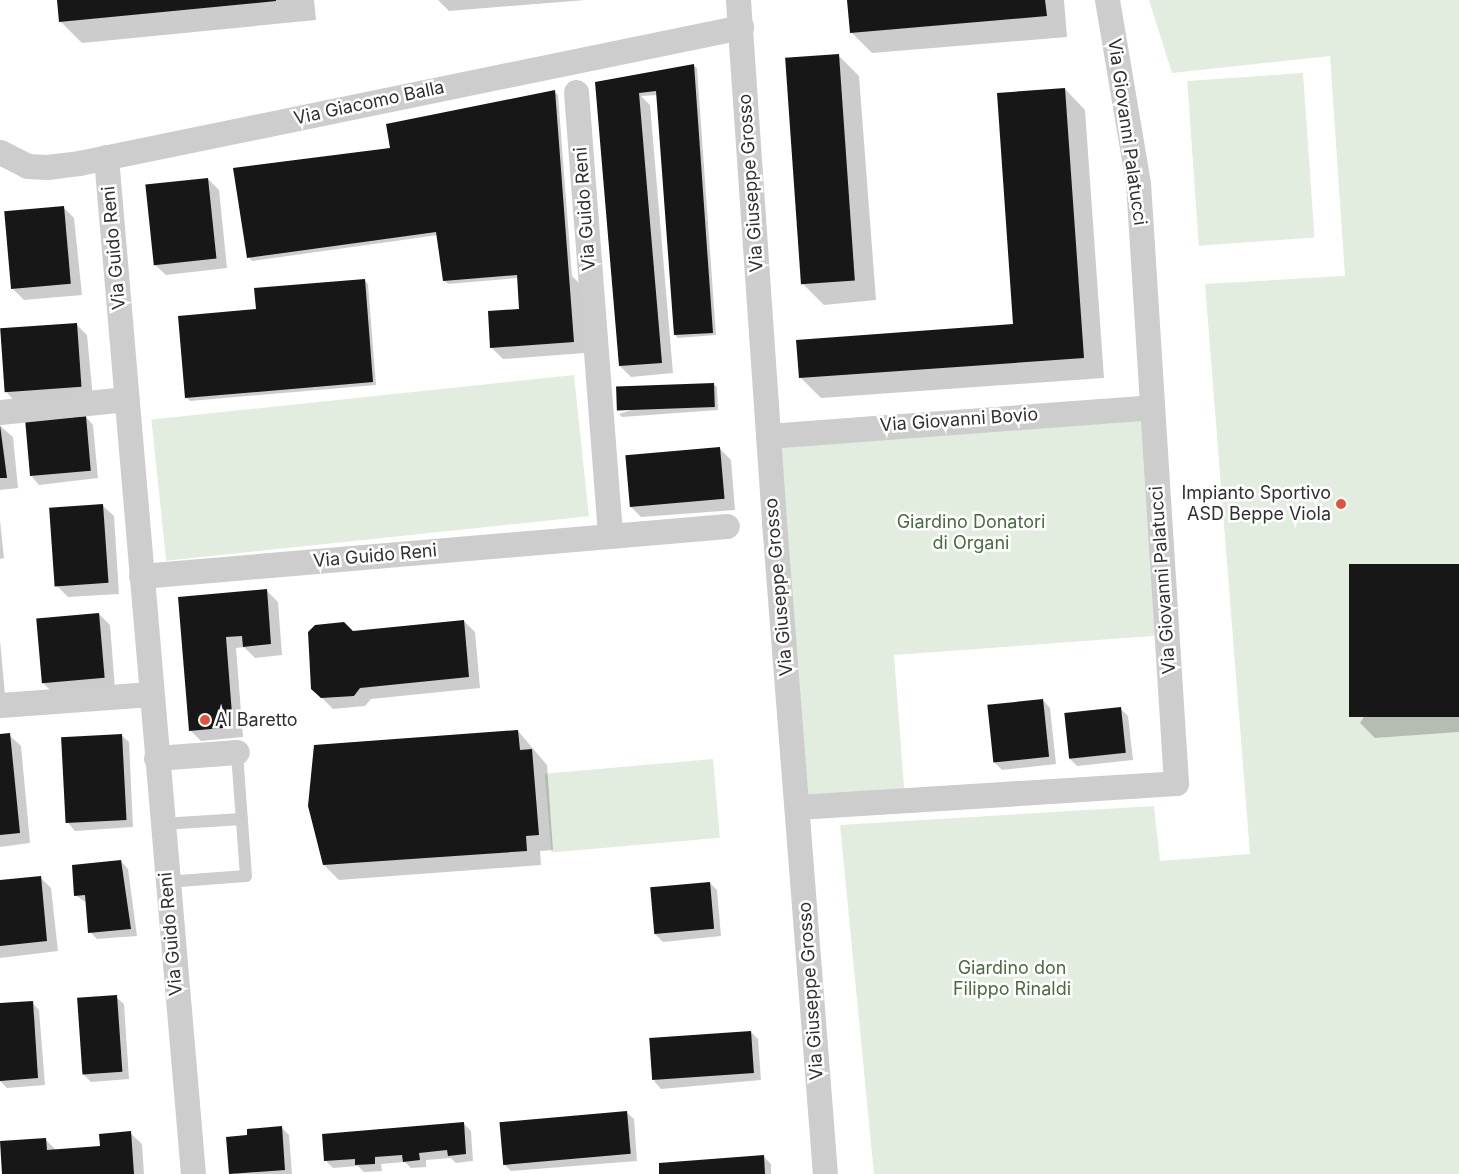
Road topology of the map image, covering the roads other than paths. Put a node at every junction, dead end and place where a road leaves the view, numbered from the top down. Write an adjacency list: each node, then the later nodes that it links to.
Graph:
1 (738, 0): 3 (street, Via Giuseppe Grosso)
2 (1107, 0): 8 (street, Via Giovanni Palatucci)
3 (740, 27): 6 (street, Via Giacomo Balla); 10 (street, Via Giuseppe Grosso)
4 (576, 92): 12 (street, Via Guido Reni)
5 (0, 152): 6 (street, Via Giacomo Balla)
6 (106, 157): 7 (street, Via Guido Reni)
7 (126, 399): 9 (street); 13 (street, Via Guido Reni)
8 (1151, 407): 10 (street, Via Giovanni Bovio); 18 (street, Via Giovanni Palatucci)
9 (0, 412)
10 (768, 436): 18 (street, Via Giuseppe Grosso)
11 (727, 526): 12 (street, Via Guido Reni)
12 (610, 536): 13 (street, Via Guido Reni)
13 (141, 576): 14 (street, Via Guido Reni)
14 (151, 694): 15 (street); 17 (street, Via Guido Reni)
15 (0, 705)
16 (238, 752): 17 (street); 19 (lane)
17 (156, 758): 20 (street, Via Guido Reni)
18 (797, 807): 23 (street, Via Giuseppe Grosso)
19 (242, 819): 20 (lane); 21 (lane)
20 (162, 824): 21 (street, Via Guido Reni)
21 (166, 882): 22 (street, Via Guido Reni)
22 (192, 1174)
23 (825, 1174)

